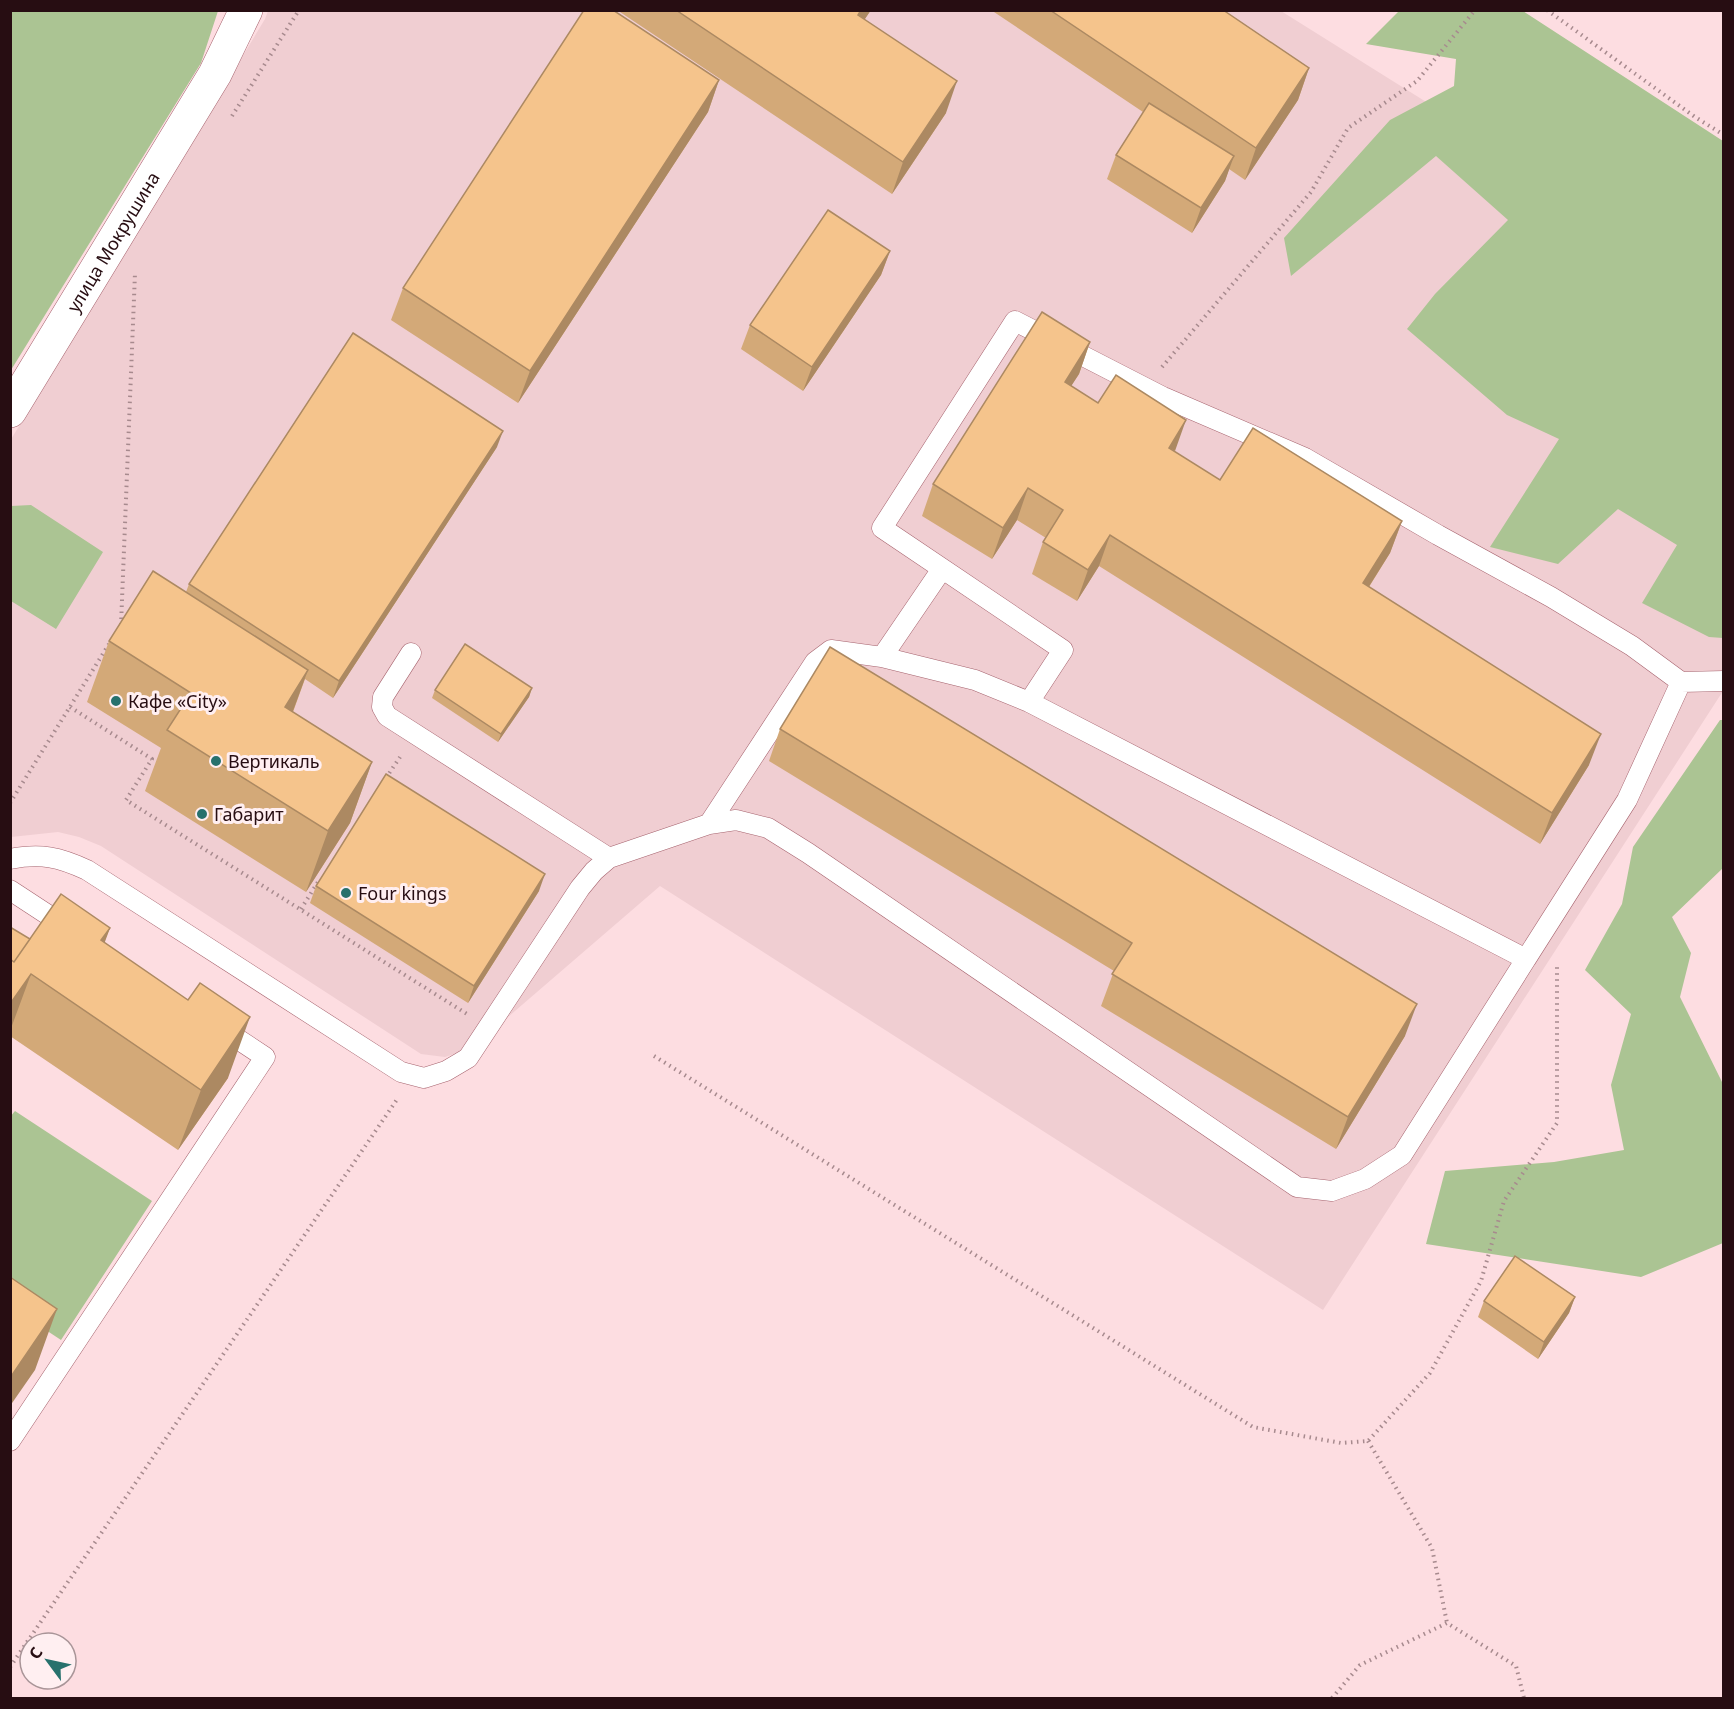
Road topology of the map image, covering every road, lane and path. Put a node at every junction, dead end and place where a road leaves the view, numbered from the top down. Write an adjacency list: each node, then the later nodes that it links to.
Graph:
1 (246, 10): 9 (street, улица Мокрушина)
2 (299, 10): 5 (path)
3 (1475, 10): 8 (path)
4 (1546, 10): 6 (path)
5 (230, 120)
6 (1724, 135)
7 (135, 268): 11 (path)
8 (1144, 387): 10 (lane); 16 (lane)
9 (10, 411)
10 (942, 569): 14 (lane); 17 (lane)
11 (116, 632)
12 (110, 641): 18 (path)
13 (411, 653): 19 (lane)
14 (882, 657): 17 (lane); 22 (lane)
15 (1724, 681): 16 (lane)
16 (1681, 682): 28 (lane)
17 (1029, 702): 30 (lane)
18 (70, 707): 21 (path); 27 (path)
19 (415, 733): 20 (path); 23 (lane)
20 (383, 782)
21 (10, 803)
22 (709, 824): 23 (lane); 30 (lane)
23 (609, 858): 32 (lane)
24 (10, 859): 34 (lane)
25 (320, 880): 27 (path)
26 (10, 890): 29 (lane)
27 (300, 909): 32 (path)
28 (1557, 911): 30 (lane); 36 (path)
29 (89, 941)
30 (1526, 959)
31 (206, 1018): 35 (lane)
32 (488, 1027): 34 (lane)
33 (654, 1056): 36 (path)
34 (413, 1075): 38 (path)
35 (10, 1441)
36 (1368, 1441): 37 (path)
37 (1447, 1623): 39 (path); 40 (path)
38 (10, 1667)
39 (1332, 1698)
40 (1524, 1698)

